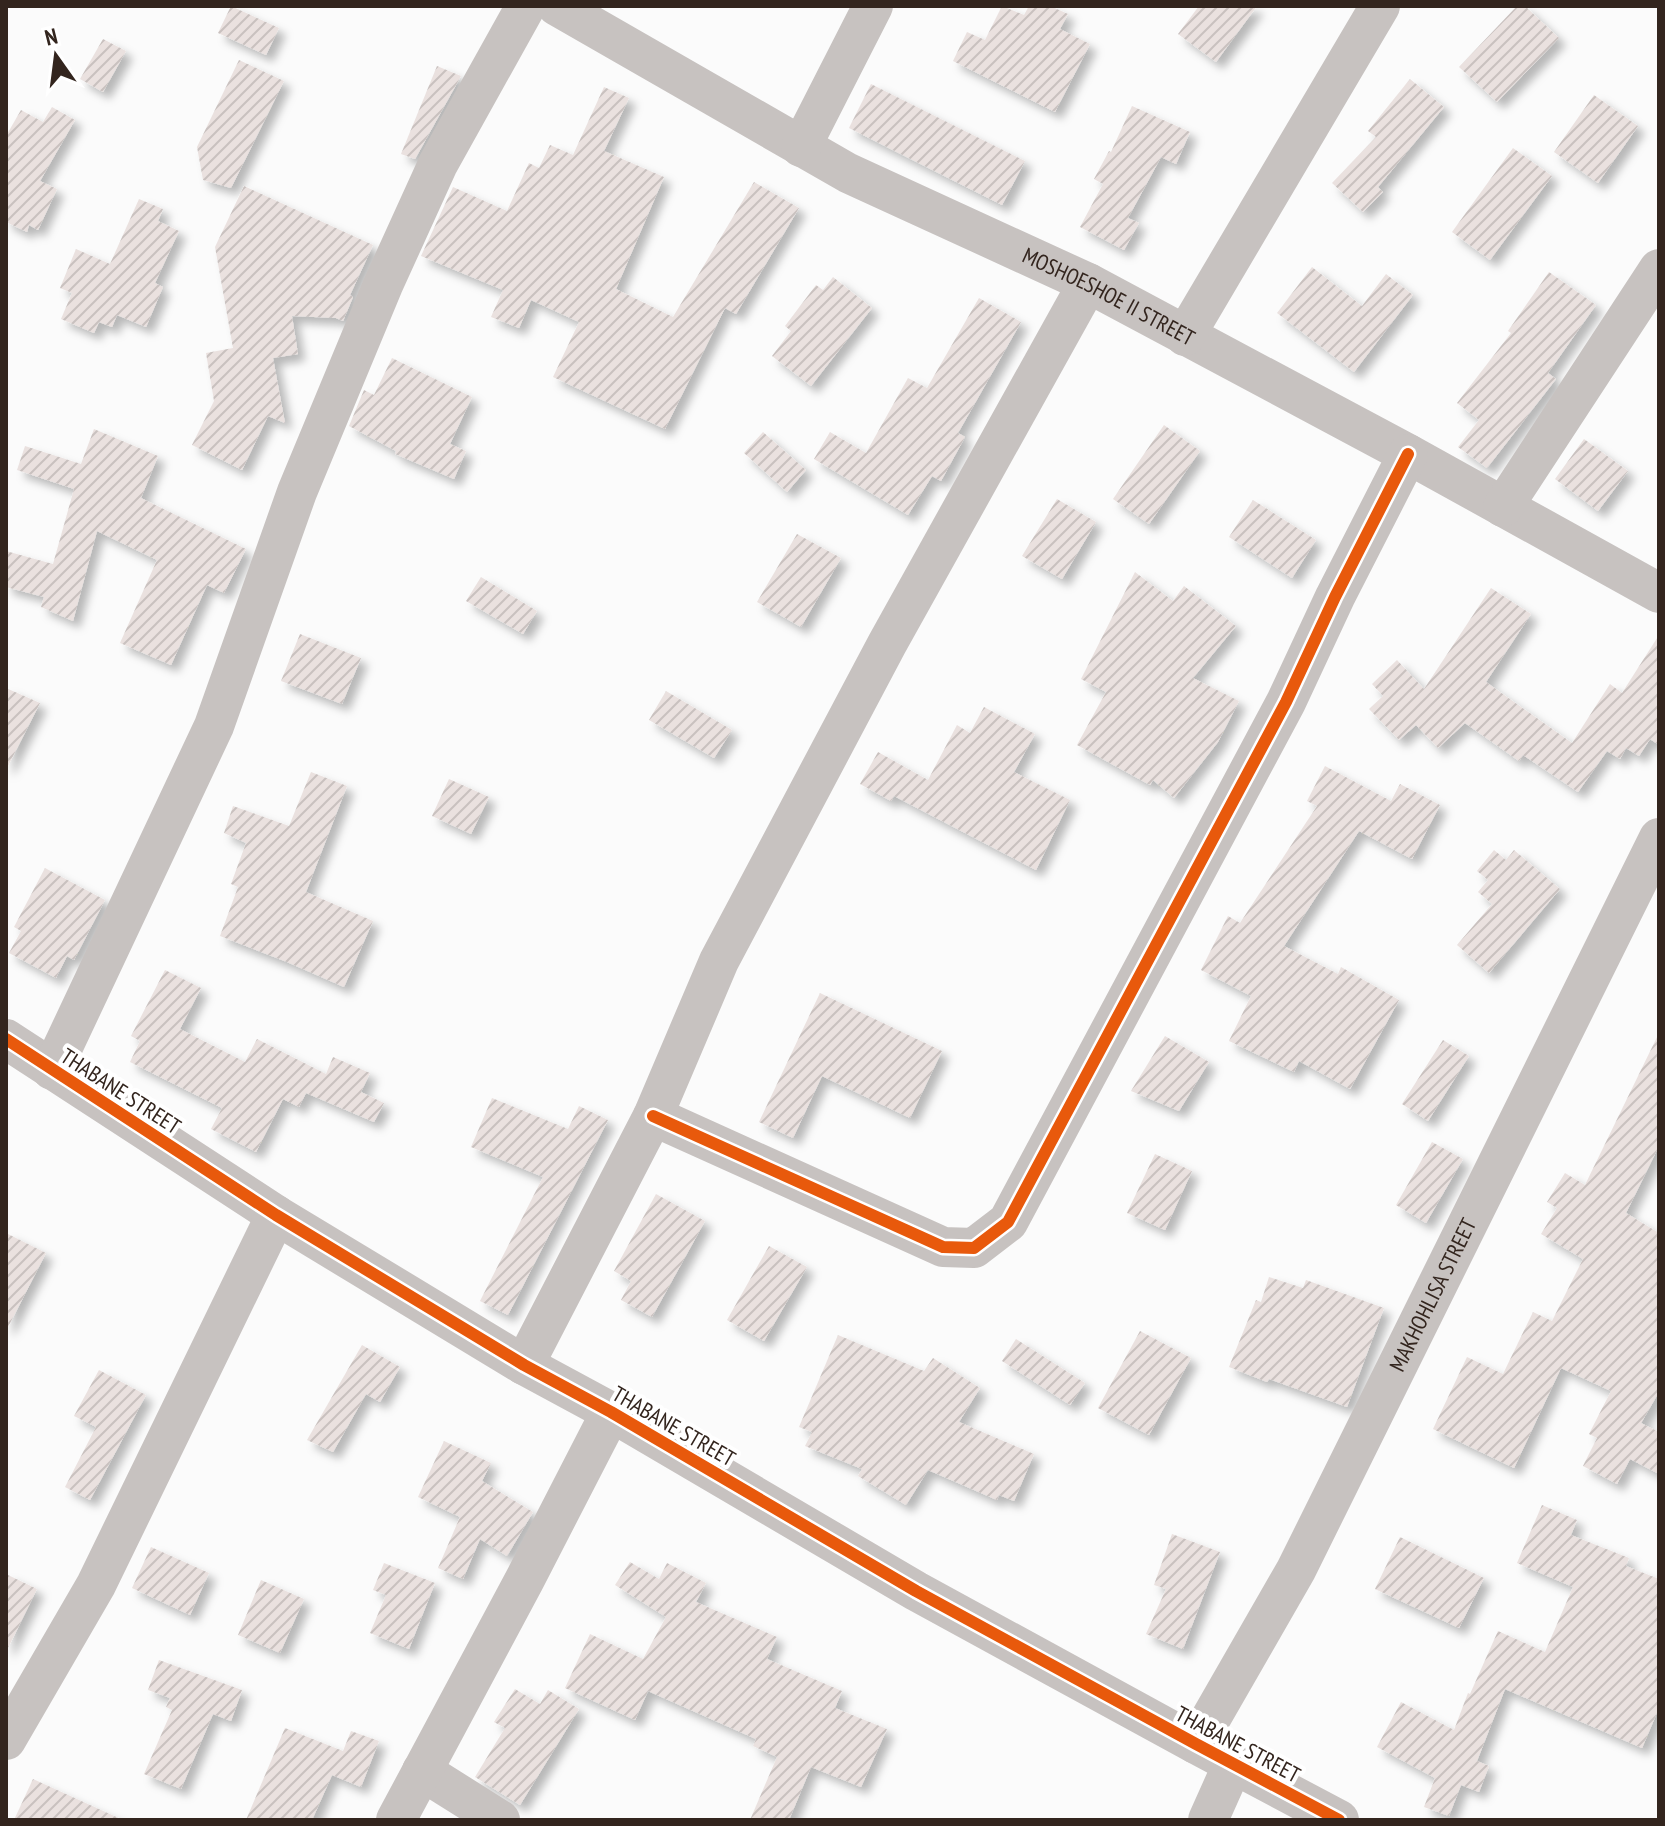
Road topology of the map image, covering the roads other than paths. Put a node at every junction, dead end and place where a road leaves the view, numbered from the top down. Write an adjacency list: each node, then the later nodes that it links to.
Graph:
1 (526, 6): 14 (street)
2 (557, 6): 5 (street, MOSHOESHOE II STREET)
3 (873, 6): 5 (street)
4 (1380, 6): 8 (street)
5 (801, 147): 7 (street, MOSHOESHOE II STREET)
6 (1659, 269): 10 (street)
7 (1088, 283): 8 (street, MOSHOESHOE II STREET); 15 (street)
8 (1185, 336): 9 (street, MOSHOESHOE II STREET)
9 (1408, 454): 10 (street, MOSHOESHOE II STREET); 15 (street)
10 (1503, 507): 11 (street, MOSHOESHOE II STREET)
11 (1659, 593)
12 (1659, 838): 20 (street, MAKHOHLISA STREET)
13 (6, 1039): 14 (street, THABANE STREET)
14 (52, 1070): 16 (street, THABANE STREET)
15 (653, 1116): 17 (street)
16 (276, 1215): 17 (street, THABANE STREET); 19 (street)
17 (524, 1365): 18 (street, THABANE STREET)
18 (611, 1412): 20 (street, THABANE STREET); 22 (street)
19 (6, 1740)
20 (1196, 1744): 21 (street, THABANE STREET)
21 (1233, 1764): 25 (street); 26 (street, THABANE STREET)
22 (422, 1771): 23 (street); 24 (street)
23 (396, 1820)
24 (500, 1820)
25 (1208, 1820)
26 (1339, 1820)

